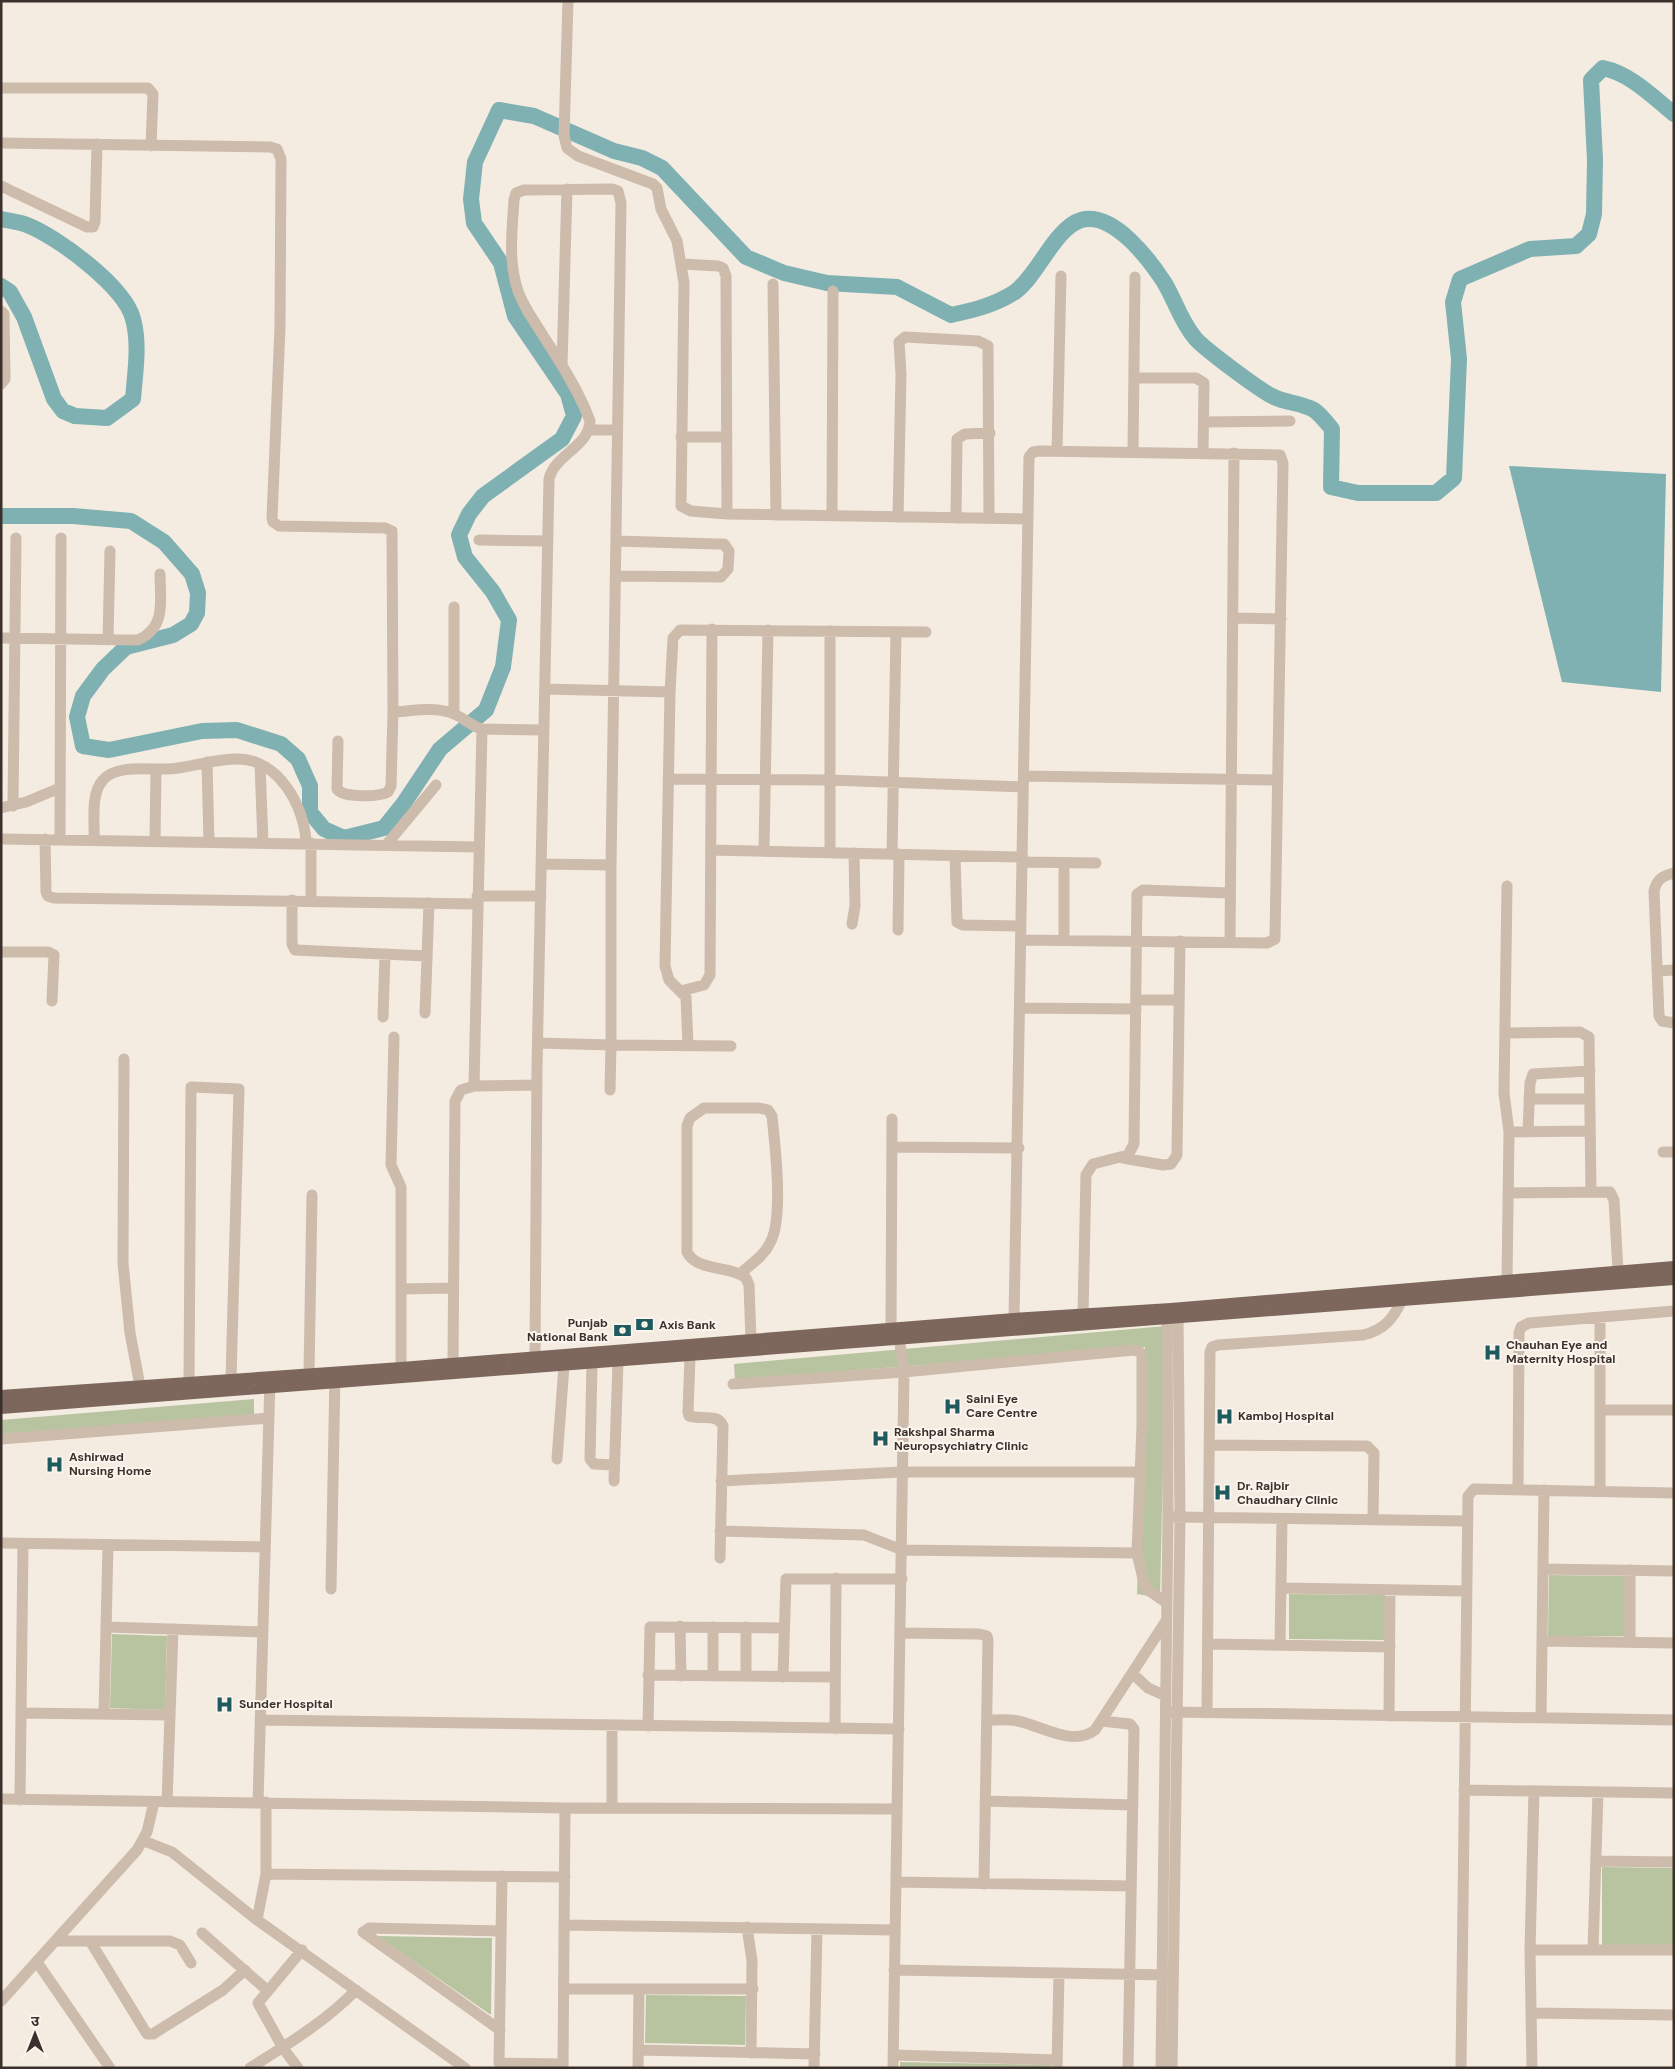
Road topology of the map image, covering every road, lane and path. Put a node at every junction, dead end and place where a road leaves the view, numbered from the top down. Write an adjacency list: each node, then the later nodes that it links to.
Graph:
1 (568, 1): 8 (street)
2 (1, 88): 5 (street)
3 (1, 143): 4 (street)
4 (97, 144): 5 (street); 6 (street)
5 (151, 146): 59 (street)
6 (1, 186)
7 (567, 189): 15 (street); 15 (street); 21 (street)
8 (682, 264): 23 (street); 24 (street)
9 (1061, 276): 25 (street)
10 (1135, 277): 16 (street)
11 (773, 284): 30 (street)
12 (833, 291): 31 (street)
13 (1, 311): 14 (street)
14 (2, 346): 17 (street)
15 (562, 368): 20 (street)
16 (1134, 378): 19 (street); 26 (street)
17 (1, 384)
18 (1290, 421): 19 (street)
19 (1204, 422): 27 (street)
20 (590, 430): 21 (street); 39 (street)
21 (617, 430): 40 (street)
22 (990, 433): 32 (street); 33 (street); 34 (street)
23 (680, 437): 24 (street); 29 (street)
24 (726, 437): 29 (street)
25 (1057, 451): 26 (street); 35 (street)
26 (1133, 452): 27 (street)
27 (1203, 453): 28 (street)
28 (1234, 453): 45 (street); 46 (street)
29 (727, 514): 30 (street)
30 (776, 515): 31 (street)
31 (832, 516): 32 (street)
32 (898, 517): 33 (street)
33 (956, 518): 34 (street)
34 (990, 518): 35 (street)
35 (1027, 519): 73 (street)
36 (16, 538): 53 (street)
37 (62, 538): 54 (street)
38 (479, 540): 39 (street)
39 (547, 541): 56 (street)
40 (616, 541): 43 (street); 43 (street)
41 (110, 551): 55 (street)
42 (160, 574): 55 (street)
43 (616, 576): 57 (street)
44 (454, 607): 60 (street)
45 (1233, 618): 46 (street); 71 (street)
46 (1281, 619): 72 (street)
47 (712, 629): 48 (street); 58 (street); 68 (street)
48 (768, 630): 49 (street); 69 (street)
49 (830, 631): 50 (street); 70 (street)
50 (896, 632): 51 (street); 74 (street)
51 (926, 632)
52 (1, 638): 53 (street)
53 (15, 638): 54 (street); 77 (street)
54 (61, 639): 55 (street); 76 (street)
55 (108, 640)
56 (545, 689): 57 (street); 62 (street)
57 (615, 691): 58 (street); 98 (street)
58 (670, 692): 67 (street)
59 (393, 712): 60 (street); 63 (street)
60 (454, 714): 61 (street)
61 (474, 726): 62 (street); 87 (street)
62 (544, 730): 97 (street)
63 (338, 742)
64 (207, 762): 65 (street); 66 (street); 83 (street)
65 (260, 764): 84 (street); 85 (street)
66 (156, 770): 81 (street); 82 (street)
67 (668, 779): 68 (street); 120 (street)
68 (711, 779): 69 (street); 88 (street)
69 (765, 780): 70 (street); 89 (street)
70 (830, 780): 74 (street); 90 (street)
71 (1231, 780): 72 (street); 73 (street); 101 (street)
72 (1278, 780): 114 (street)
73 (1024, 781): 74 (street); 94 (street)
74 (892, 782): 92 (street)
75 (436, 785): 86 (street)
76 (60, 788): 77 (street); 80 (street)
77 (7, 807)
78 (1, 839): 79 (street)
79 (45, 839): 80 (street); 103 (street)
80 (60, 839): 81 (street)
81 (94, 840): 82 (street)
82 (155, 841): 83 (street)
83 (209, 842): 84 (street)
84 (263, 843): 85 (street)
85 (309, 843): 86 (street); 104 (street)
86 (387, 844): 87 (street)
87 (478, 847): 105 (street)
88 (710, 850): 89 (street); 120 (street)
89 (764, 851): 90 (street)
90 (830, 852): 91 (street)
91 (854, 853): 92 (street); 107 (street)
92 (896, 854): 93 (street); 109 (street)
93 (955, 856): 94 (street); 108 (street)
94 (1023, 860): 95 (street); 108 (street)
95 (1064, 863): 96 (street); 111 (street)
96 (1096, 863)
97 (541, 864): 98 (street); 102 (street)
98 (611, 865): 131 (street)
99 (1674, 872): 118 (street)
100 (1507, 886): 128 (street)
101 (1230, 893): 112 (street); 114 (street)
102 (541, 896): 105 (street); 130 (street)
103 (292, 900): 104 (street); 116 (street)
104 (311, 900): 106 (street)
105 (476, 900): 106 (street); 137 (street)
106 (429, 903): 117 (street)
107 (852, 924)
108 (1021, 926): 110 (street)
109 (898, 930)
110 (1022, 940): 111 (street); 124 (street)
111 (1064, 940): 112 (street)
112 (1137, 941): 113 (street); 123 (street)
113 (1180, 942): 114 (street); 121 (street)
114 (1230, 942)
115 (1, 952): 122 (street)
116 (385, 954): 117 (street); 126 (street)
117 (427, 956): 125 (street)
118 (1657, 970): 119 (street); 127 (street)
119 (1674, 970)
120 (681, 991): 132 (street)
121 (1179, 1000): 123 (street); 147 (street)
122 (52, 1001)
123 (1136, 1004): 124 (street); 147 (street)
124 (1020, 1008): 146 (street)
125 (425, 1013)
126 (383, 1017)
127 (1674, 1023)
128 (1506, 1033): 135 (street); 143 (street)
129 (394, 1037): 157 (street)
130 (538, 1044): 131 (street); 136 (street)
131 (611, 1045): 132 (street); 138 (street)
132 (688, 1045): 133 (street)
133 (731, 1046)
134 (124, 1059): 180 (street)
135 (1590, 1071): 139 (street); 140 (street)
136 (537, 1085): 137 (street); 167 (street)
137 (474, 1086): 156 (street)
138 (610, 1090)
139 (1529, 1099): 140 (street); 144 (street)
140 (1590, 1099): 142 (street)
141 (892, 1119): 145 (street)
142 (1590, 1131): 144 (street); 148 (street)
143 (1509, 1132): 144 (street); 149 (street)
144 (1528, 1132)
145 (892, 1146): 146 (street); 164 (street)
146 (1018, 1148): 163 (street)
147 (1123, 1158): 160 (street)
148 (1591, 1192): 149 (street); 152 (street)
149 (1508, 1193): 155 (street)
150 (312, 1195): 174 (street)
151 (1674, 1267): 152 (main road)
152 (1618, 1271): 155 (main road)
153 (740, 1273): 153 (street); 165 (street)
154 (1674, 1279): 158 (main road)
155 (1507, 1280): 161 (main road)
156 (453, 1288): 157 (street); 169 (street)
157 (401, 1289): 172 (street)
158 (1402, 1300): 161 (main road); 187 (street)
159 (1674, 1311): 162 (street)
160 (1083, 1315): 161 (main road); 163 (main road)
161 (1172, 1315): 164 (main road); 198 (street)
162 (1600, 1318): 183 (street); 194 (street)
163 (1014, 1319): 164 (main road)
164 (896, 1332): 165 (main road); 166 (main road); 173 (street)
165 (751, 1340): 167 (main road)
166 (690, 1356): 168 (main road); 193 (street)
167 (535, 1358): 169 (main road)
168 (618, 1362): 170 (main road); 189 (street)
169 (453, 1364): 172 (main road)
170 (592, 1364): 171 (main road); 189 (street)
171 (564, 1366): 175 (main road); 188 (street)
172 (401, 1368): 175 (main road)
173 (904, 1372): 179 (street); 190 (street); 191 (street)
174 (308, 1375): 175 (main road); 178 (main road)
175 (335, 1378): 178 (main road); 217 (street)
176 (231, 1379): 177 (main road); 177 (street); 178 (main road)
177 (189, 1382): 180 (main road)
178 (270, 1383): 182 (main road); 185 (street)
179 (733, 1384)
180 (140, 1386): 181 (main road)
181 (1, 1396)
182 (1, 1408)
183 (1601, 1410): 184 (street); 196 (street)
184 (1674, 1410)
185 (269, 1418): 186 (street); 207 (street)
186 (1, 1439)
187 (1210, 1445): 199 (street); 201 (street)
188 (557, 1458)
189 (614, 1465): 192 (street)
190 (902, 1472): 191 (street); 193 (street); 208 (street)
191 (1141, 1472): 209 (street)
192 (614, 1481)
193 (721, 1481): 203 (street)
194 (1518, 1490): 195 (street); 202 (street)
195 (1544, 1490): 196 (street); 211 (street)
196 (1600, 1492): 197 (street)
197 (1674, 1493)
198 (1174, 1517): 199 (street); 220 (street); 244 (street)
199 (1209, 1518): 200 (street); 233 (street)
200 (1282, 1518): 201 (street); 216 (street)
201 (1373, 1520): 202 (street)
202 (1467, 1521): 219 (street)
203 (720, 1531): 208 (street); 210 (street)
204 (1, 1543): 205 (street)
205 (23, 1544): 206 (street); 245 (street)
206 (108, 1545): 207 (street); 223 (street)
207 (265, 1547): 228 (street)
208 (902, 1550): 209 (street); 215 (street)
209 (1137, 1552): 220 (street)
210 (720, 1558)
211 (1543, 1569): 212 (street); 230 (street)
212 (1630, 1570): 213 (street); 231 (street)
213 (1674, 1571)
214 (836, 1578): 215 (street); 226 (street); 242 (street)
215 (902, 1579): 229 (street)
216 (1282, 1588): 218 (street); 234 (street)
217 (331, 1589)
218 (1390, 1590): 219 (street); 235 (street)
219 (1466, 1591): 250 (street)
220 (1167, 1603): 221 (street)
221 (1166, 1620): 236 (street); 243 (street)
222 (680, 1626): 224 (street); 237 (street); 238 (street)
223 (106, 1627): 227 (street); 247 (street)
224 (713, 1627): 225 (street); 239 (street)
225 (746, 1627): 226 (street); 240 (street)
226 (784, 1628): 241 (street)
227 (173, 1629): 228 (street); 248 (street)
228 (263, 1632): 252 (street)
229 (901, 1633): 253 (street); 259 (street)
230 (1542, 1641): 231 (street); 251 (street)
231 (1630, 1642): 232 (street)
232 (1674, 1643)
233 (1208, 1644): 234 (street); 246 (street)
234 (1280, 1645): 235 (street)
235 (1390, 1647): 249 (street)
236 (1132, 1673): 243 (street); 255 (street)
237 (648, 1675): 238 (street); 257 (street)
238 (680, 1676): 239 (street)
239 (713, 1676): 240 (street)
240 (746, 1676): 241 (street)
241 (783, 1677): 242 (street)
242 (835, 1677): 258 (street)
243 (1166, 1696): 244 (street)
244 (1171, 1712): 246 (street); 302 (street)
245 (21, 1713): 247 (street); 265 (street)
246 (1207, 1713): 249 (street)
247 (104, 1714): 248 (street)
248 (170, 1715): 268 (street)
249 (1389, 1716): 250 (street)
250 (1465, 1717): 251 (street); 260 (street)
251 (1541, 1718): 254 (street)
252 (260, 1720): 256 (street); 269 (street)
253 (987, 1720): 255 (street); 266 (street)
254 (1674, 1720)
255 (1101, 1721): 270 (street)
256 (612, 1725): 257 (street); 272 (street)
257 (648, 1726): 258 (street)
258 (835, 1728): 259 (street)
259 (899, 1730): 273 (street)
260 (1464, 1790): 261 (street); 330 (street)
261 (1534, 1791): 262 (street); 293 (street)
262 (1598, 1792): 263 (street); 275 (street)
263 (1674, 1793)
264 (1, 1799): 265 (street)
265 (20, 1800): 267 (street)
266 (985, 1801): 270 (street); 281 (street)
267 (154, 1802): 268 (street); 274 (street)
268 (167, 1802): 269 (street)
269 (262, 1802): 271 (street); 277 (street)
270 (1133, 1805): 282 (street)
271 (566, 1808): 272 (street); 279 (street)
272 (612, 1808): 273 (street)
273 (897, 1809): 280 (street)
274 (144, 1841): 283 (street); 290 (street)
275 (1596, 1861): 276 (street); 294 (street)
276 (1674, 1862)
277 (266, 1874): 278 (street); 283 (street)
278 (502, 1876): 279 (street); 288 (street)
279 (565, 1877): 284 (street)
280 (896, 1882): 281 (street); 287 (street)
281 (984, 1884): 282 (street)
282 (1131, 1886): 301 (street)
283 (257, 1920): 292 (street)
284 (564, 1925): 285 (street); 303 (street)
285 (747, 1926): 286 (street); 305 (street)
286 (817, 1929): 287 (street); 315 (street)
287 (895, 1930): 299 (street)
288 (501, 1932): 311 (street); 311 (street)
289 (202, 1933): 298 (street)
290 (56, 1941): 291 (street); 296 (street)
291 (90, 1941): 297 (street); 298 (street)
292 (302, 1950): 306 (street); 307 (street)
293 (1530, 1950): 294 (street); 309 (street)
294 (1593, 1950): 295 (street)
295 (1674, 1950)
296 (37, 1962): 308 (street); 320 (street)
297 (191, 1963)
298 (245, 1970): 307 (street)
299 (894, 1970): 300 (street); 316 (street)
300 (1059, 1973): 301 (street); 317 (street)
301 (1129, 1974): 302 (street); 327 (street)
302 (1168, 1975): 328 (street); 329 (street)
303 (564, 1989): 304 (street); 319 (street)
304 (640, 1989): 305 (street); 313 (street)
305 (753, 1989): 314 (street)
306 (356, 1990): 312 (street); 323 (street)
307 (268, 1991): 312 (street)
308 (1, 2001)
309 (1532, 2013): 310 (street); 331 (street)
310 (1674, 2015)
311 (500, 2030): 318 (street)
312 (283, 2048): 321 (street); 322 (street)
313 (638, 2050): 314 (street); 324 (street)
314 (751, 2053): 315 (street)
315 (814, 2054): 325 (street)
316 (893, 2055): 317 (street); 326 (street)
317 (1057, 2064)
318 (497, 2065): 319 (street)
319 (563, 2066)
320 (110, 2068)
321 (250, 2068)
322 (298, 2068)
323 (465, 2068)
324 (638, 2068)
325 (814, 2068)
326 (893, 2068)
327 (1128, 2068)
328 (1161, 2068)
329 (1172, 2068)
330 (1461, 2068)
331 (1532, 2068)

